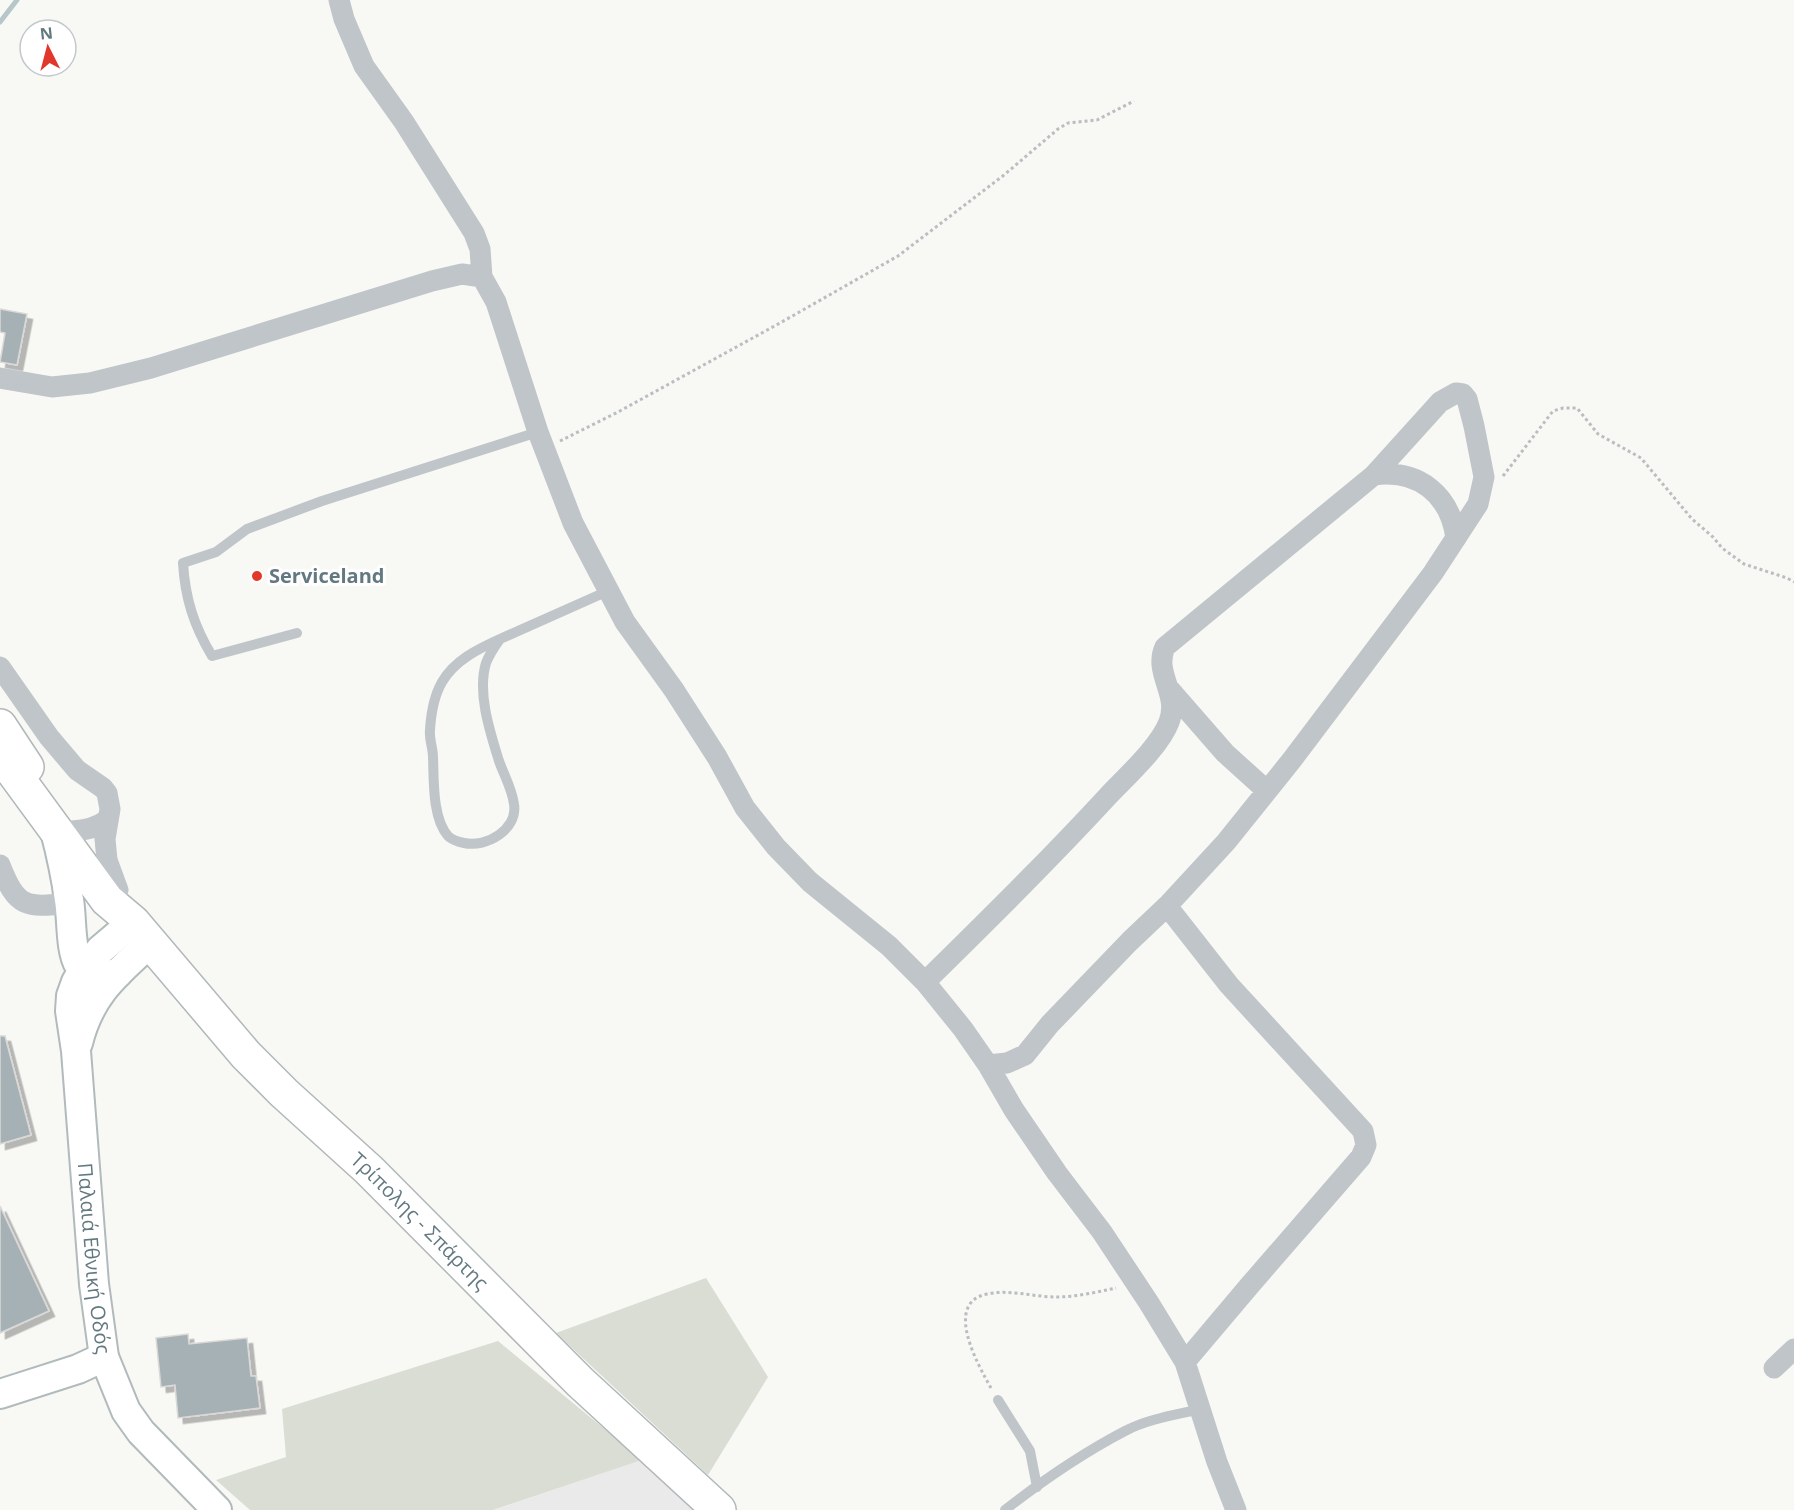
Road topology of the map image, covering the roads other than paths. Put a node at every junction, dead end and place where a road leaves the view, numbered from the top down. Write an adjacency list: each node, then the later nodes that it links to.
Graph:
1 (339, 0): 2 (street)
2 (482, 277): 3 (street); 4 (street)
3 (0, 378)
4 (542, 440): 7 (street); 8 (lane)
5 (1374, 475): 6 (street); 6 (street); 11 (street)
6 (1456, 538): 14 (street)
7 (608, 591): 9 (lane); 24 (street)
8 (297, 633)
9 (500, 639): 9 (lane)
10 (0, 667): 15 (street)
11 (1170, 690): 14 (street); 24 (street)
12 (0, 726): 16 (main road, Τρίπολης - Σπάρτης)
13 (0, 754): 16 (main road, Τρίπολης - Σπάρτης)
14 (1267, 791): 20 (street)
15 (107, 820): 16 (street); 18 (street)
16 (64, 831): 18 (main road, Τρίπολης - Σπάρτης); 19 (main road); 21 (main road, Τρίπολης - Σπάρτης)
17 (0, 865): 19 (street)
18 (118, 890): 21 (main road, Τρίπολης - Σπάρτης)
19 (70, 903): 22 (main road)
20 (1167, 906): 26 (street); 29 (street)
21 (142, 932): 22 (main road, Παλαιά Εθνική Οδός); 23 (main road); 36 (main road, Τρίπολης - Σπάρτης)
22 (83, 970): 23 (main road); 25 (main road, Παλαιά Εθνική Οδός)
23 (118, 973): 25 (main road)
24 (924, 982): 26 (street)
25 (76, 1051): 28 (main road, Παλαιά Εθνική Οδός)
26 (988, 1065): 29 (street)
27 (1794, 1349): 30 (street)
28 (104, 1357): 31 (main road); 35 (main road, Παλαιά Εθνική Οδός)
29 (1185, 1362): 33 (street)
30 (1774, 1368)
31 (0, 1394)
32 (998, 1400): 34 (lane)
33 (1201, 1409): 34 (lane); 38 (street)
34 (1037, 1487): 37 (lane)
35 (217, 1510)
36 (719, 1510)
37 (1005, 1510)
38 (1236, 1510)

